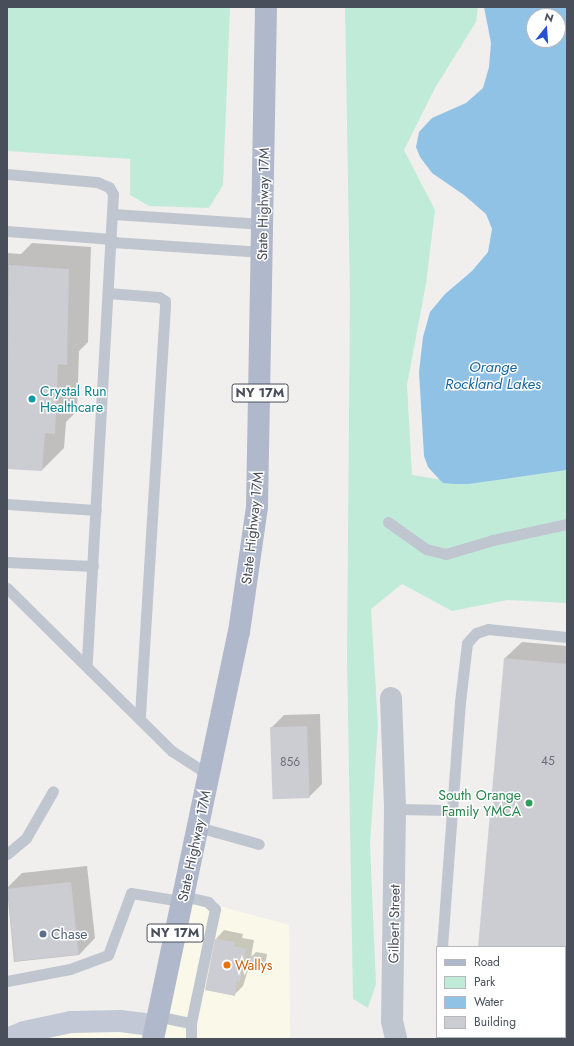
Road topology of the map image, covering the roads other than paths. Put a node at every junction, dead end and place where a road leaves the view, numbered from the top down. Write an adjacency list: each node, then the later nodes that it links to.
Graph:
1 (266, 7): 4 (main road, State Highway 17M / NY 17M)
2 (7, 174): 3 (lane)
3 (113, 214): 4 (lane); 6 (lane)
4 (263, 224): 7 (main road, State Highway 17M / NY 17M)
5 (7, 231): 6 (lane)
6 (112, 241): 7 (lane); 8 (lane)
7 (262, 252): 20 (main road, State Highway 17M / NY 17M)
8 (108, 293): 10 (lane); 19 (lane)
9 (7, 504): 10 (lane)
10 (96, 510): 14 (lane)
11 (388, 522): 12 (lane)
12 (567, 524)
13 (7, 562): 14 (lane)
14 (93, 566): 17 (lane)
15 (7, 588): 17 (lane)
16 (567, 637): 23 (lane)
17 (87, 666): 19 (lane)
18 (391, 698): 22 (street, Gilbert Street)
19 (140, 720): 20 (lane)
20 (209, 775): 24 (main road, State Highway 17M / NY 17M)
21 (53, 792): 26 (lane)
22 (395, 809): 23 (lane); 34 (street, Gilbert Street)
23 (452, 810): 28 (lane)
24 (198, 827): 25 (lane); 27 (main road, State Highway 17M / NY 17M)
25 (258, 844)
26 (7, 854)
27 (182, 899): 29 (lane); 30 (lane); 31 (main road, State Highway 17M / NY 17M)
28 (442, 946)
29 (7, 981)
30 (191, 1023): 31 (lane); 33 (lane)
31 (155, 1027): 32 (street)
32 (8, 1039)
33 (191, 1039)
34 (396, 1039)

